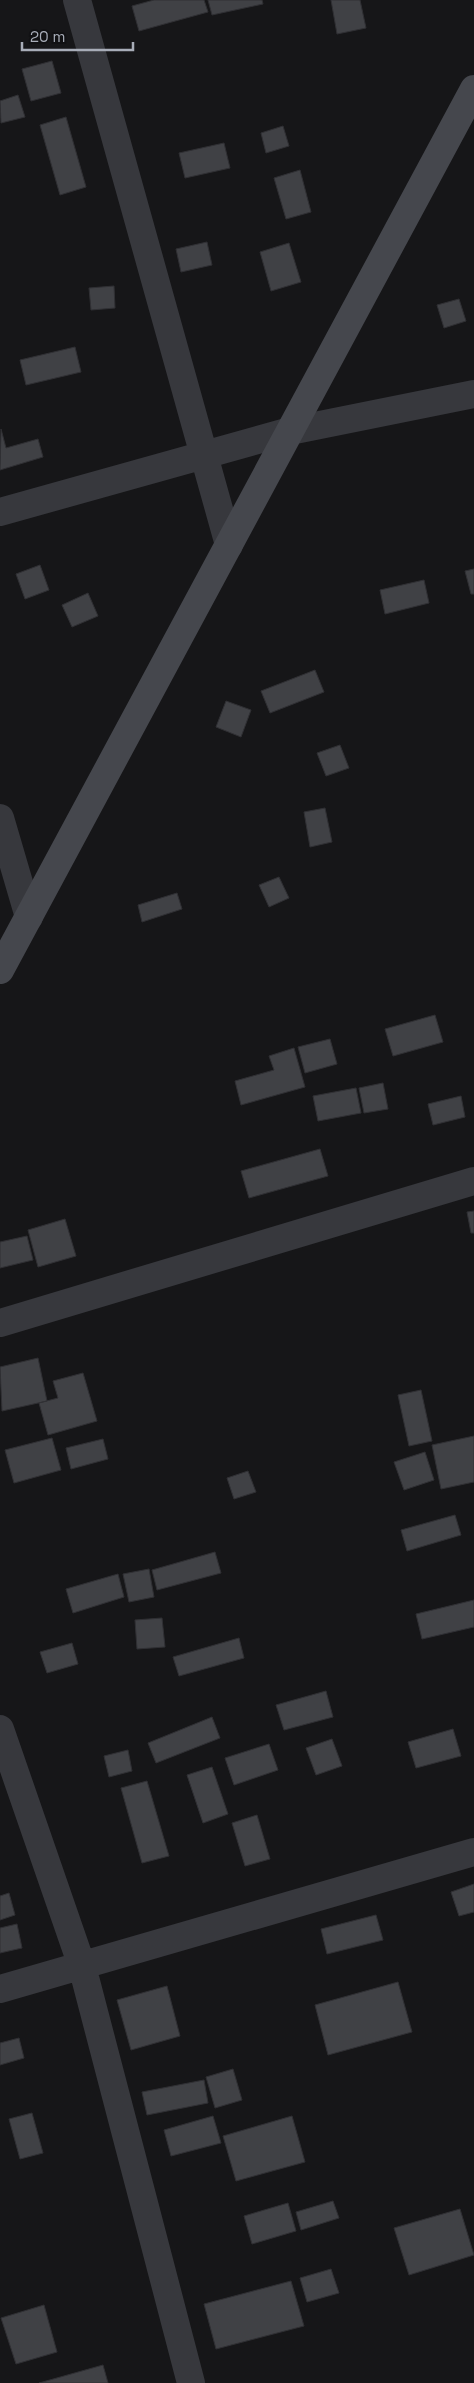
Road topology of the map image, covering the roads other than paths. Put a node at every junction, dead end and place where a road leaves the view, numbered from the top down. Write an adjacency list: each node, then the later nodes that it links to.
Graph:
1 (77, 0): 5 (street)
2 (474, 89): 4 (street)
3 (474, 394): 4 (street)
4 (290, 431): 5 (street); 7 (street)
5 (204, 455): 6 (street); 7 (street)
6 (0, 512)
7 (229, 545): 9 (street)
8 (0, 818): 9 (street)
9 (28, 917): 10 (street)
10 (0, 970)
11 (474, 1181): 12 (street)
12 (0, 1323)
13 (0, 1729): 15 (street)
14 (474, 1852): 15 (street)
15 (82, 1966): 16 (street); 17 (street)
16 (0, 1989)
17 (191, 2383)

